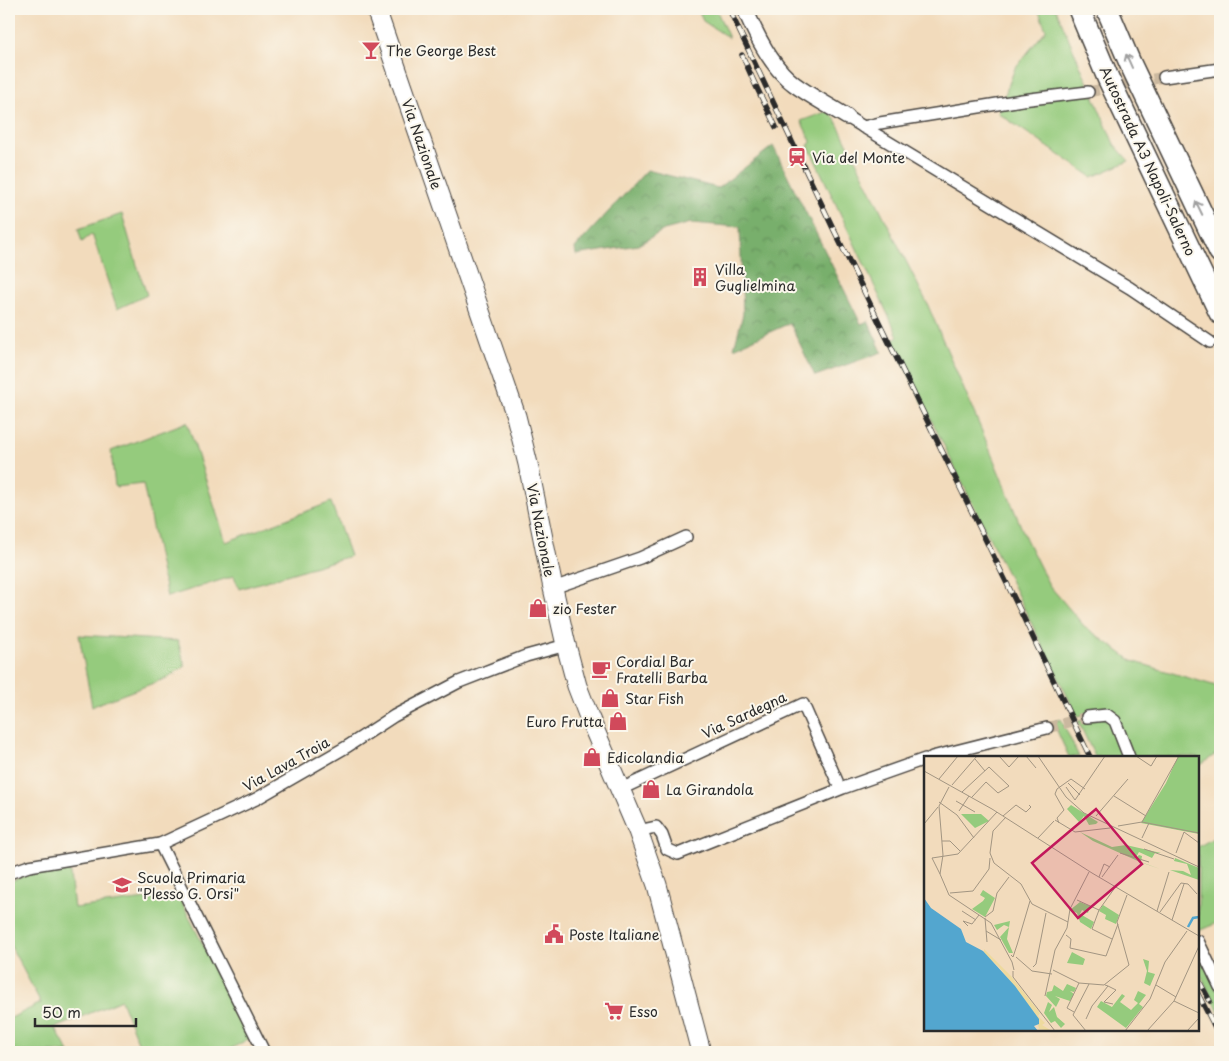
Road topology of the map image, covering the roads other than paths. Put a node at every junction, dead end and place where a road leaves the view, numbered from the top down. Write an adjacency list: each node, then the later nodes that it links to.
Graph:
1 (376, 9): 14 (main road, Via Nazionale)
2 (745, 9): 8 (street)
3 (1079, 9): 11 (highway, Autostrada A3 Napoli-Salerno)
4 (1107, 9): 10 (highway, Autostrada A3 Napoli-Salerno, one-way to 4)
5 (1220, 69): 6 (street)
6 (1164, 77)
7 (1088, 92): 9 (street)
8 (847, 117): 9 (street)
9 (863, 127): 12 (street)
10 (1220, 252)
11 (1220, 313)
12 (1210, 342)
13 (686, 537): 14 (street)
14 (553, 588): 15 (main road, Via Nazionale)
15 (566, 645): 22 (main road, Via Nazionale); 24 (street, Via Lava Troia)
16 (1087, 717): 19 (street)
17 (1047, 728): 18 (street)
18 (936, 756)
19 (1129, 756)
20 (924, 759): 23 (street)
21 (837, 781): 22 (street, Via Sardegna)
22 (621, 790): 23 (main road, Via Nazionale)
23 (638, 831): 29 (main road, Via Nazionale)
24 (160, 844): 25 (street, Via Lava Troia); 28 (street)
25 (9, 874)
26 (1199, 943): 27 (street)
27 (1220, 987)
28 (264, 1052)
29 (701, 1052)

